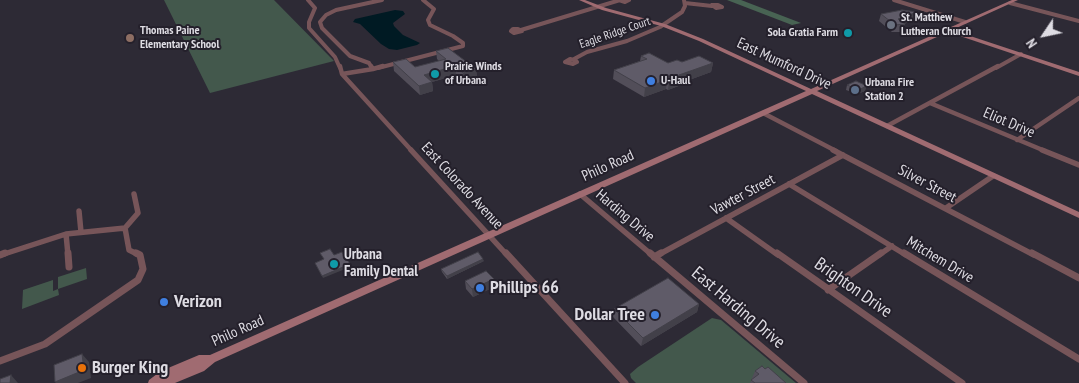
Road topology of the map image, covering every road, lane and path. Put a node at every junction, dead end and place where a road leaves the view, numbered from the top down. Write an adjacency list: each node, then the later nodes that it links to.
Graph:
1 (309, 0): 21 (street, East Colorado Avenue)
2 (382, 0): 20 (street)
3 (423, 0): 20 (street)
4 (581, 0): 12 (main road, East Mumford Drive)
5 (620, 0): 6 (street); 12 (street)
6 (629, 0)
7 (894, 0): 13 (street)
8 (1016, 0): 10 (main road, Philo Road)
9 (684, 1): 11 (street); 15 (street, Eagle Ridge Court)
10 (1010, 2): 13 (main road, Philo Road); 14 (street)
11 (712, 6)
12 (600, 7): 15 (main road, East Mumford Drive); 16 (street)
13 (965, 22): 17 (main road, Philo Road)
14 (1079, 22)
15 (663, 25): 19 (street, Eagle Ridge Court); 23 (main road, East Mumford Drive)
16 (521, 30)
17 (947, 30): 18 (main road); 23 (main road, Philo Road)
18 (1021, 54): 22 (main road); 25 (street)
19 (574, 59)
20 (373, 69): 21 (street)
21 (342, 74): 42 (street, East Colorado Avenue)
22 (1079, 74)
23 (811, 91): 26 (main road, Philo Road); 27 (main road, East Mumford Drive)
24 (1079, 98): 28 (street)
25 (930, 103): 27 (street); 28 (street, Eliot Drive)
26 (763, 113): 29 (street, Silver Street); 34 (main road, Philo Road)
27 (887, 126): 31 (main road, East Mumford Drive)
28 (1017, 140): 30 (street, Eliot Drive)
29 (843, 154): 32 (street, Vawter Street); 35 (street, Silver Street)
30 (1079, 165)
31 (993, 176): 35 (street); 37 (main road, East Mumford Drive)
32 (789, 184): 38 (street, Vawter Street); 43 (street, Mitchem Drive)
33 (134, 194): 39 (street)
34 (580, 194): 42 (main road, Philo Road); 45 (street, Harding Drive)
35 (946, 208): 47 (street, Silver Street)
36 (79, 211): 40 (street)
37 (1079, 216)
38 (726, 218): 45 (street, Vawter Street); 48 (street, Brighton Drive)
39 (125, 228): 40 (street); 51 (street)
40 (81, 232): 41 (street)
41 (66, 234): 44 (street); 46 (street)
42 (488, 235): 49 (main road, Philo Road); 54 (street, East Colorado Avenue)
43 (892, 246): 48 (street); 50 (street, Mitchem Drive)
44 (0, 255)
45 (654, 257): 55 (street, East Harding Drive)
46 (69, 267)
47 (1079, 278)
48 (828, 290): 56 (street, Brighton Drive)
49 (211, 359): 52 (main road, Philo Road); 53 (main road, Philo Road)
50 (1079, 359)
51 (0, 361)
52 (153, 383)
53 (164, 383)
54 (625, 383)
55 (804, 383)
56 (962, 383)

